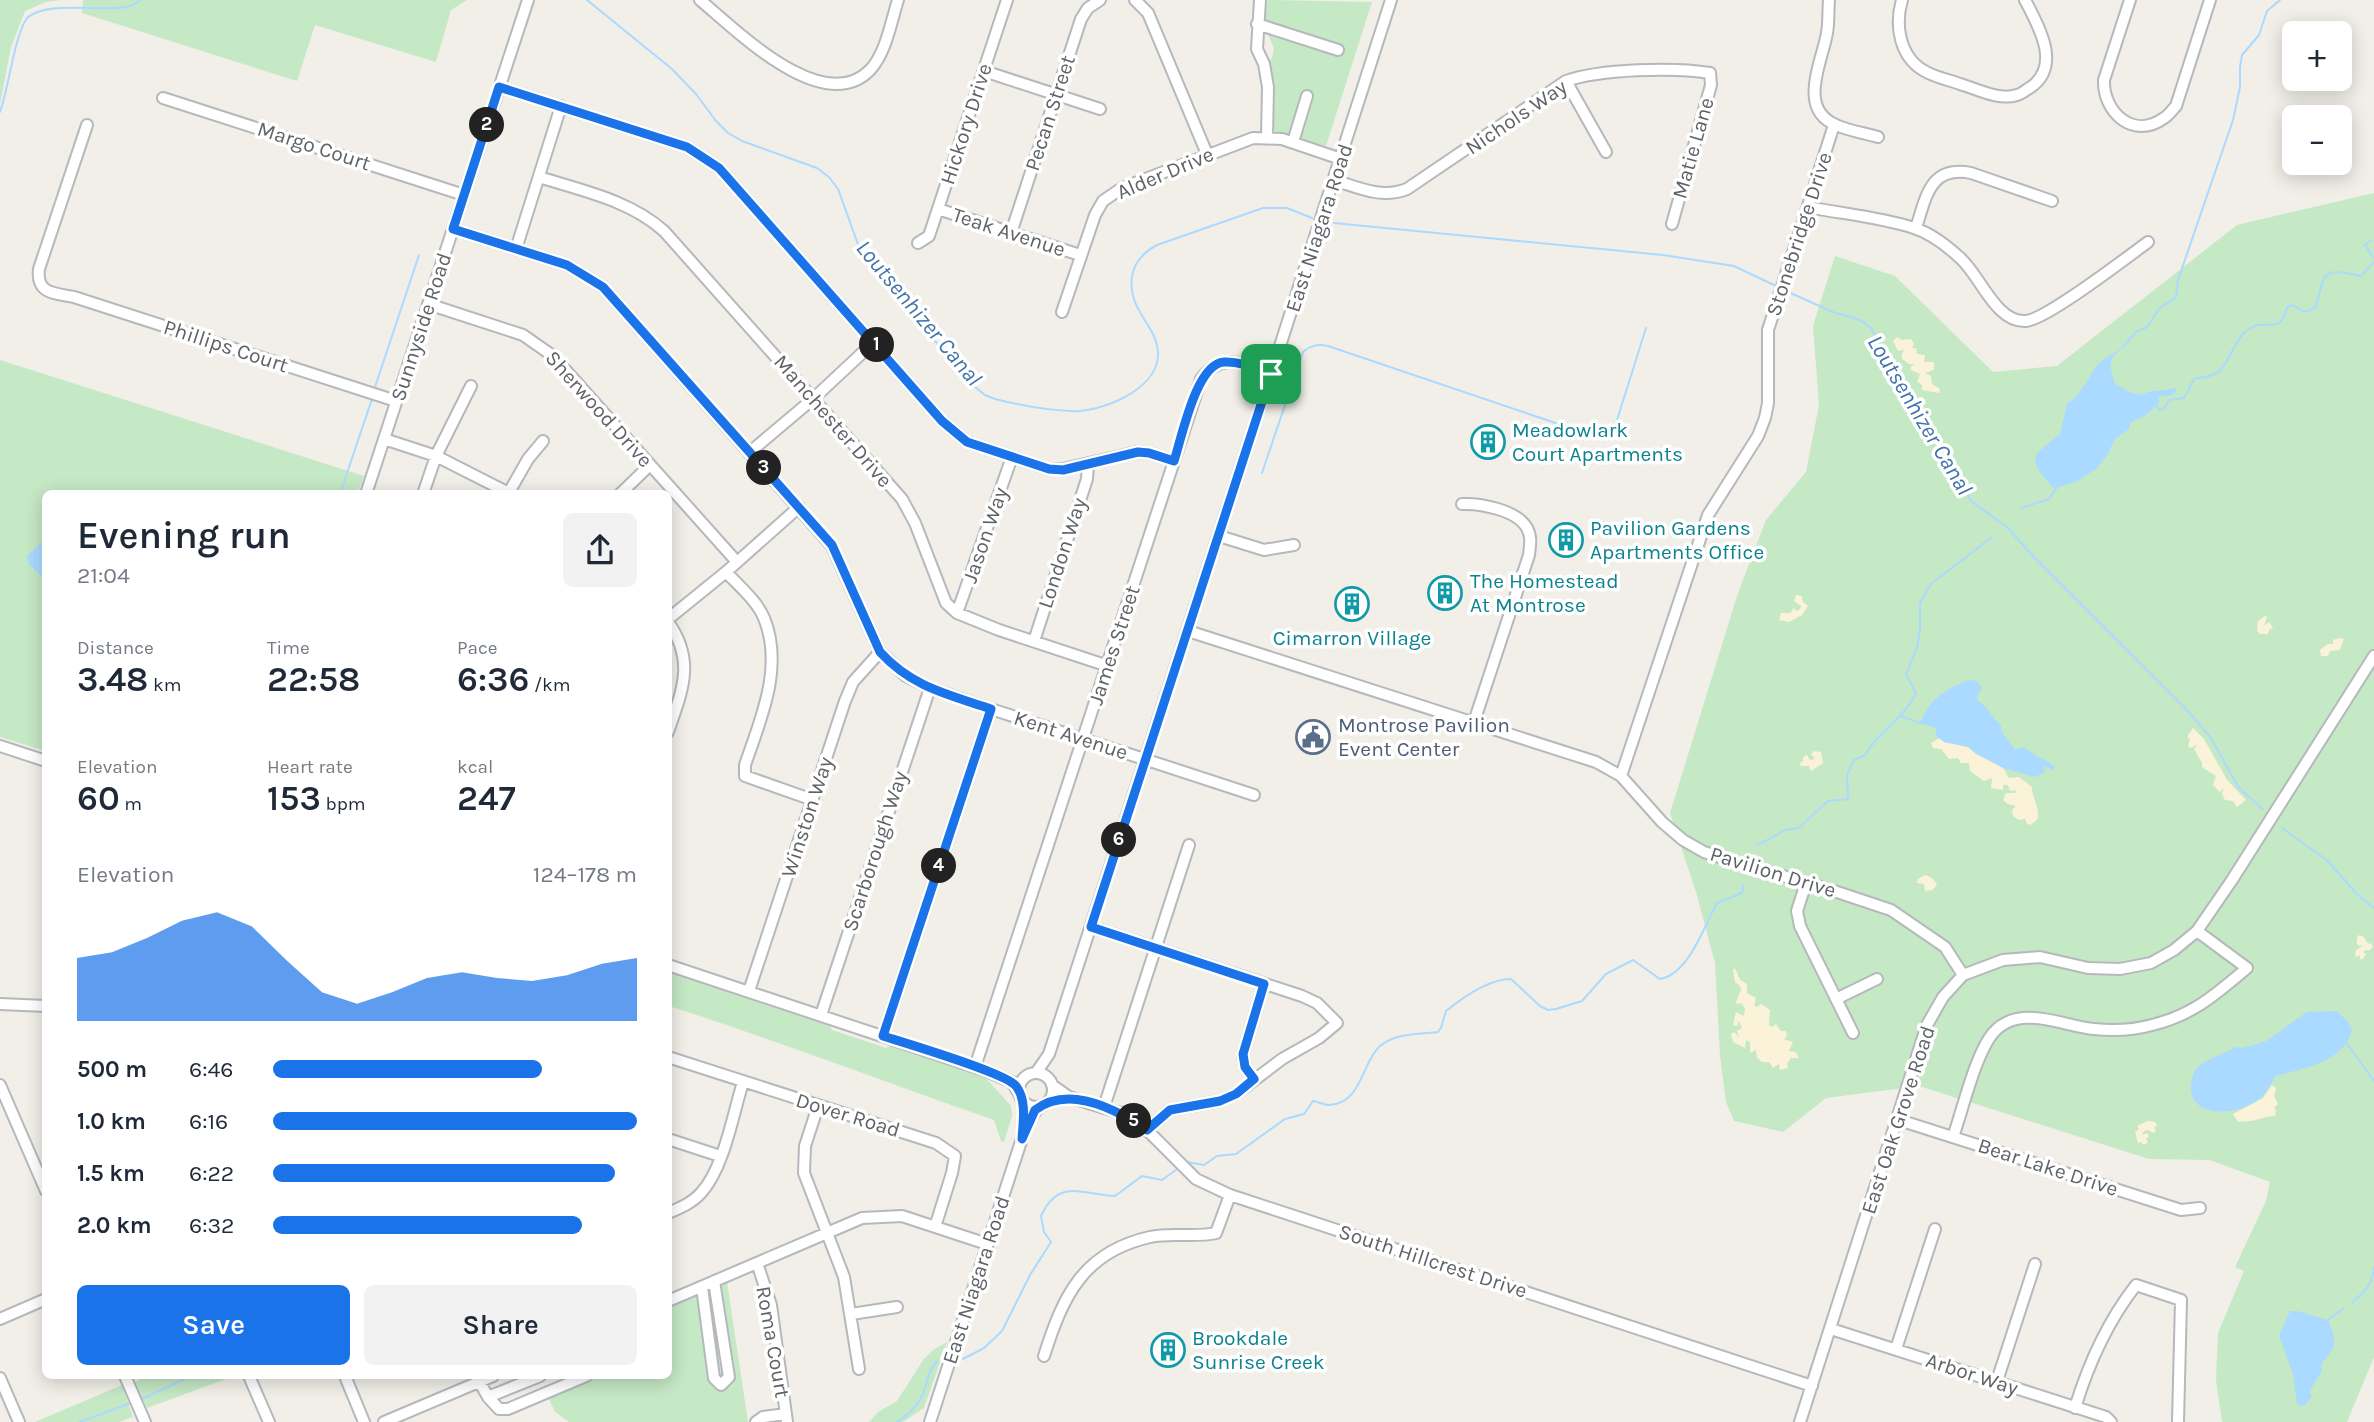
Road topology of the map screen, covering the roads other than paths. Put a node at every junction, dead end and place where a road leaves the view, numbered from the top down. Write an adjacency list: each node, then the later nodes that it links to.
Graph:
1 (528, 0): 19 (street, Sunnyside Road)
2 (700, 0): 3 (street)
3 (898, 0)
4 (1007, 0): 16 (street, Hickory Drive)
5 (1100, 0): 20 (street, Pecan Street)
6 (1135, 0): 31 (street)
7 (1260, 0): 14 (street)
8 (1391, 0): 32 (street, East Niagara Road)
9 (1829, 0): 26 (street)
10 (1902, 0): 11 (street)
11 (2025, 0)
12 (2130, 0): 13 (street)
13 (2210, 0)
14 (1257, 24): 15 (street); 27 (street)
15 (1338, 50)
16 (984, 71): 20 (street); 38 (street, Hickory Drive)
17 (1710, 72): 18 (street, Nichols Way); 39 (street, Matie Lane)
18 (1566, 81): 30 (street); 34 (street, Nichols Way)
19 (499, 87): 23 (street); 35 (street, Sunnyside Road)
20 (1056, 94): 24 (street); 42 (street, Pecan Street)
21 (1307, 96): 29 (street)
22 (163, 98): 35 (street, Margo Court)
23 (561, 106): 33 (street); 49 (street)
24 (1100, 108)
25 (87, 125): 53 (street, Phillips Court)
26 (1834, 125): 28 (street); 37 (street, Stonebridge Drive)
27 (1268, 137): 29 (street, Alder Drive); 31 (street, Alder Drive)
28 (1878, 137)
29 (1293, 142): 32 (street, Alder Drive)
30 (1606, 152)
31 (1207, 154): 46 (street, Alder Drive)
32 (1341, 159): 34 (street, East Niagara Road)
33 (539, 177): 45 (street); 52 (street, Manchester Drive)
34 (1334, 180): 50 (street, East Niagara Road)
35 (464, 195): 41 (street, Sunnyside Road)
36 (2052, 201): 40 (street)
37 (1808, 206): 40 (street); 89 (street, Stonebridge Drive)
38 (938, 209): 42 (street, Teak Avenue); 44 (street, Hickory Drive)
39 (1672, 224)
40 (1916, 228): 43 (street)
41 (453, 229): 45 (street, Kent Avenue); 47 (street, Sunnyside Road)
42 (1011, 233): 46 (street, Teak Avenue)
43 (2148, 242)
44 (918, 243)
45 (516, 248): 56 (street, Kent Avenue)
46 (1080, 255): 48 (street, Alder Drive)
47 (428, 303): 53 (street, Sunnyside Road); 61 (street, Sherwood Drive)
48 (1062, 312)
49 (874, 342): 52 (street); 58 (street)
50 (1271, 374): 59 (street, James Street); 69 (street, East Niagara Road)
51 (471, 386): 57 (street)
52 (814, 398): 56 (street); 73 (street, Manchester Drive)
53 (396, 401): 54 (street, Sunnyside Road)
54 (384, 439): 57 (street); 62 (street, Sunnyside Road)
55 (543, 440): 65 (street)
56 (750, 452): 68 (street, Kent Avenue)
57 (436, 456): 63 (street); 64 (street)
58 (1012, 457): 60 (street); 73 (street, Jason Way)
59 (1174, 461): 60 (street); 80 (street, James Street)
60 (1088, 464): 77 (street, London Way)
61 (650, 465): 66 (street); 71 (street, Sherwood Drive)
62 (367, 490)
63 (424, 490)
64 (503, 490)
65 (511, 490)
66 (624, 490)
67 (1462, 504): 84 (street)
68 (799, 507): 71 (street); 78 (street, Kent Avenue)
69 (1219, 536): 70 (street); 76 (street, East Niagara Road)
70 (1294, 545)
71 (737, 562): 72 (street)
72 (726, 572): 74 (street); 91 (street)
73 (957, 614): 77 (street)
74 (672, 618)
75 (672, 628): 83 (street)
76 (1188, 631): 84 (street, Pavilion Drive); 88 (street, East Niagara Road)
77 (1034, 641): 80 (street)
78 (880, 652): 81 (street, Kent Avenue); 91 (street, Winston Way)
79 (2374, 656): 95 (street)
80 (1108, 666): 85 (street, James Street)
81 (930, 688): 82 (street, Kent Avenue); 105 (street, Scarborough Way)
82 (991, 709): 85 (street, Kent Avenue); 107 (street)
83 (672, 720)
84 (1474, 722): 89 (street, Pavilion Drive)
85 (1083, 740): 88 (street, Kent Avenue); 110 (street, James Street)
86 (0, 746): 87 (street)
87 (42, 760)
88 (1146, 760): 90 (street, Kent Avenue); 94 (street, East Niagara Road)
89 (1621, 776): 93 (street, Pavilion Drive)
90 (1254, 794)
91 (813, 800): 101 (street, Winston Way)
92 (1189, 845): 96 (street)
93 (1806, 883): 98 (street, Pavilion Drive); 102 (street)
94 (1091, 927): 96 (street); 108 (street, East Niagara Road)
95 (2197, 931): 98 (street); 123 (street)
96 (1154, 948): 100 (street); 120 (street)
97 (672, 966): 101 (street)
98 (1962, 975): 121 (street, East Oak Grove Road)
99 (1877, 979): 102 (street)
100 (1264, 984): 112 (street); 112 (street)
101 (749, 991): 105 (street)
102 (1836, 999): 106 (street)
103 (0, 1004): 104 (street)
104 (42, 1006)
105 (821, 1015): 107 (street)
106 (1853, 1033)
107 (883, 1036): 110 (street)
108 (1049, 1054): 111 (street, East Niagara Road); 114 (street, East Niagara Road)
109 (672, 1058): 113 (street, Dover Road)
110 (979, 1068): 111 (street); 116 (street)
111 (1033, 1073): 114 (street); 116 (street)
112 (1254, 1079): 122 (street)
113 (743, 1082): 119 (street, Dover Road); 126 (street)
114 (1051, 1083): 117 (street, South Hillcrest Drive); 118 (street)
115 (0, 1085): 127 (street)
116 (1020, 1096): 118 (street); 124 (street, East Niagara Road)
117 (1077, 1099): 118 (street, South Hillcrest Drive); 120 (street, South Hillcrest Drive)
118 (1043, 1105): 124 (street, East Niagara Road)
119 (818, 1106): 131 (street, Dover Road); 133 (street)
120 (1104, 1107): 122 (street, South Hillcrest Drive)
121 (1896, 1119): 123 (street, Bear Lake Drive); 144 (street, East Oak Grove Road)
122 (1147, 1130): 128 (street, South Hillcrest Drive)
123 (1954, 1137): 129 (street, Bear Lake Drive)
124 (1022, 1139): 134 (street, East Niagara Road)
125 (672, 1140): 126 (street)
126 (720, 1156): 130 (street)
127 (42, 1182)
128 (1230, 1195): 146 (street); 157 (street, South Hillcrest Drive)
129 (2200, 1208)
130 (672, 1211)
131 (935, 1227): 133 (street); 134 (street)
132 (1935, 1229): 145 (street)
133 (827, 1232): 135 (street); 142 (street)
134 (987, 1244): 167 (street, East Niagara Road)
135 (757, 1264): 137 (street); 160 (street, Roma Court)
136 (2035, 1264): 156 (street)
137 (714, 1281): 138 (street); 138 (street)
138 (702, 1287): 139 (street)
139 (672, 1299)
140 (42, 1301): 143 (street)
141 (897, 1307): 142 (street)
142 (851, 1314): 147 (street)
143 (0, 1319)
144 (1830, 1329): 145 (street, Arbor Way); 157 (street, East Oak Grove Road)
145 (1896, 1349): 156 (street, Arbor Way)
146 (1044, 1356)
147 (859, 1368)
148 (0, 1378): 161 (street)
149 (125, 1379): 162 (street)
150 (250, 1379): 163 (street)
151 (346, 1379): 164 (street)
152 (485, 1379): 155 (street)
153 (533, 1379): 158 (street)
154 (579, 1379): 158 (street)
155 (480, 1381): 158 (street); 165 (street)
156 (1997, 1381): 159 (street, Arbor Way)
157 (1812, 1385): 168 (street, East Oak Grove Road)
158 (488, 1397)
159 (2075, 1408): 169 (street, Arbor Way); 170 (street)
160 (787, 1418): 166 (street)
161 (19, 1422)
162 (145, 1422)
163 (269, 1422)
164 (364, 1422)
165 (384, 1422)
166 (756, 1422)
167 (930, 1422)
168 (1800, 1422)
169 (2111, 1422)
170 (2178, 1422)

